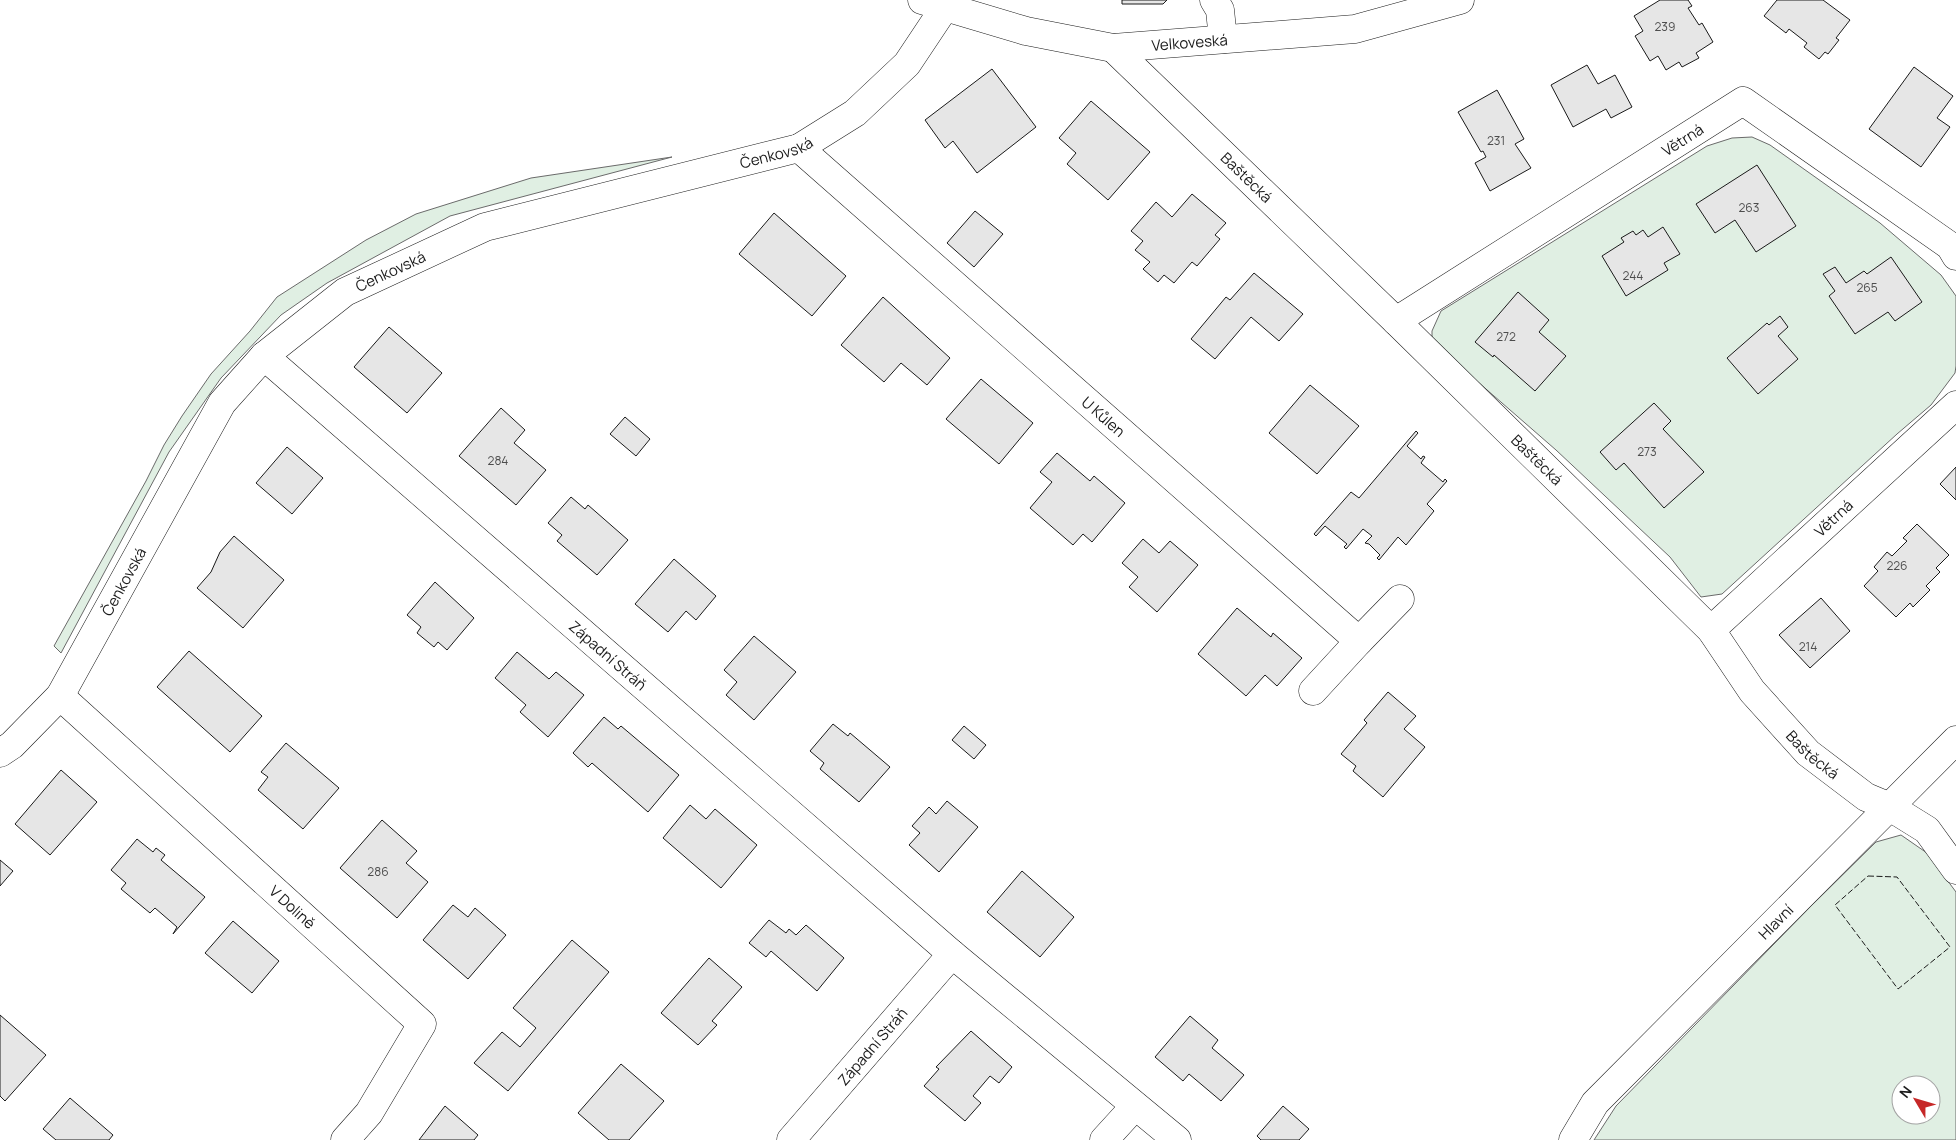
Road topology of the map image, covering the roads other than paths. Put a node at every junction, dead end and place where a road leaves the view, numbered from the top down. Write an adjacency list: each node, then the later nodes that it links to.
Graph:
1 (1214, 0): 4 (street)
2 (1460, 0): 4 (street, Velkoveská)
3 (934, 3): 5 (street, Velkoveská); 6 (street, Čenkovská)
4 (1223, 39): 5 (street, Velkoveská)
5 (1113, 48): 8 (street, Baštěcká)
6 (799, 148): 9 (street, Čenkovská); 13 (street, U Kůlen)
7 (1956, 256): 8 (street, Větrná)
8 (1396, 321): 12 (street, Baštěcká)
9 (264, 356): 15 (street, Čenkovská); 20 (street, Západní Stráň)
10 (1956, 405): 12 (street, Větrná)
11 (1400, 599): 13 (street)
12 (1710, 630): 18 (street, Baštěcká)
13 (1359, 641): 14 (street)
14 (1313, 691)
15 (60, 696): 17 (street, Čenkovská); 22 (street, V Dolině)
16 (1956, 740): 18 (street, Hlavní)
17 (0, 753)
18 (1890, 807): 19 (street, Baštěcká); 26 (street, Hlavní)
19 (1956, 870)
20 (952, 954): 21 (street, Západní Stráň); 23 (street, Západní Stráň)
21 (1135, 1106): 24 (street); 25 (street, Západní Stráň)
22 (345, 1140)
23 (791, 1140)
24 (1104, 1140)
25 (1177, 1140)
26 (1572, 1140)

